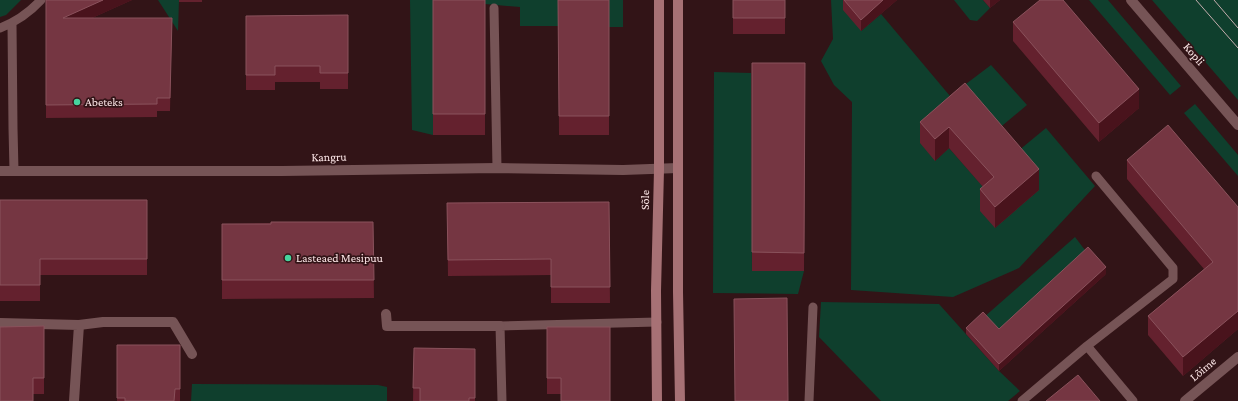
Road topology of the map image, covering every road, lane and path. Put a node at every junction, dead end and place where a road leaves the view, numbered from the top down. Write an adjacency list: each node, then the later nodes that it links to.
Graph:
1 (41, 0): 6 (lane)
2 (658, 0): 11 (main road, Sõle)
3 (678, 0): 10 (main road)
4 (1130, 0): 8 (street, Kopli)
5 (494, 8): 9 (lane)
6 (12, 24): 7 (lane); 13 (lane)
7 (0, 28)
8 (1238, 125)
9 (497, 168): 11 (street, Kangru); 13 (street, Kangru)
10 (678, 168): 11 (street, Kangru); 27 (main road)
11 (659, 170): 17 (main road, Sõle)
12 (0, 171): 13 (street, Kangru)
13 (14, 171)
14 (1096, 176): 21 (lane)
15 (813, 307): 28 (lane)
16 (386, 314): 20 (street)
17 (657, 322): 20 (lane); 26 (main road, Sõle)
18 (0, 323): 19 (street)
19 (79, 325): 22 (street); 24 (street)
20 (500, 326): 25 (lane)
21 (1087, 346): 29 (lane); 30 (lane)
22 (192, 354)
23 (1238, 356): 31 (street, Lõime)
24 (74, 401)
25 (502, 401)
26 (657, 401)
27 (680, 401)
28 (809, 401)
29 (1022, 401)
30 (1133, 401)
31 (1185, 401)

